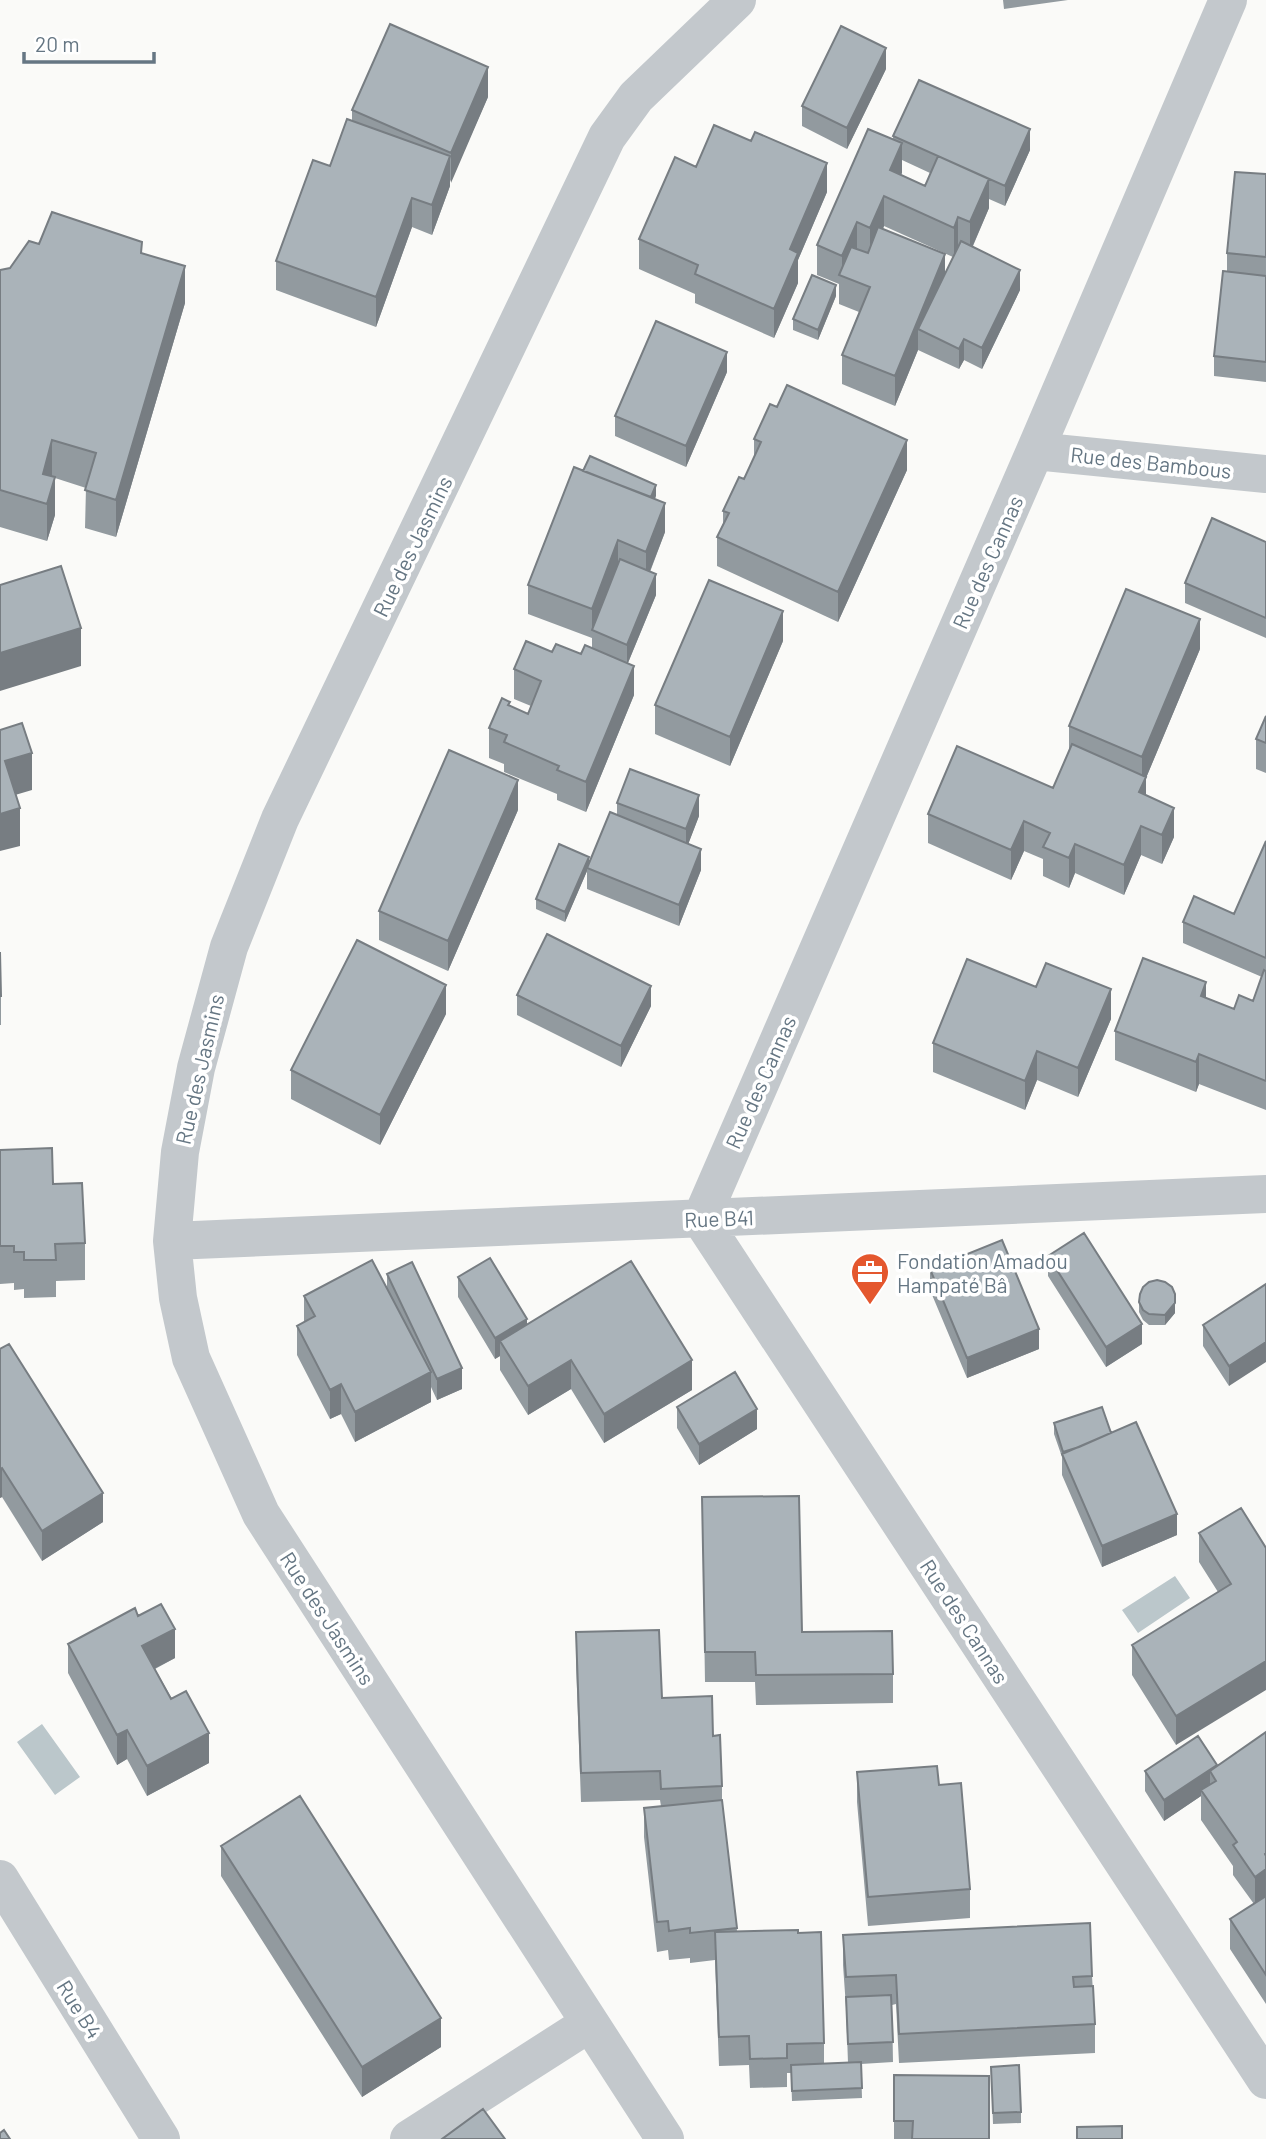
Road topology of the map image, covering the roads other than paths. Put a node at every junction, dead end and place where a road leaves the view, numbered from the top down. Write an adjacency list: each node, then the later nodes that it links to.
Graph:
1 (737, 0): 7 (street, Rue des Jasmins)
2 (1228, 0): 3 (street, Rue des Cannas)
3 (1035, 451): 4 (street, Rue des Bambous); 6 (street, Rue des Cannas)
4 (1266, 474)
5 (1266, 1195): 6 (street, Rue B41)
6 (701, 1219): 7 (street, Rue B41); 10 (street, Rue des Cannas)
7 (172, 1241): 9 (street, Rue des Jasmins)
8 (0, 1879): 11 (street, Rue B4)
9 (590, 2023): 12 (street); 13 (street, Rue des Jasmins)
10 (1266, 2080)
11 (160, 2139)
12 (409, 2139)
13 (665, 2139)

